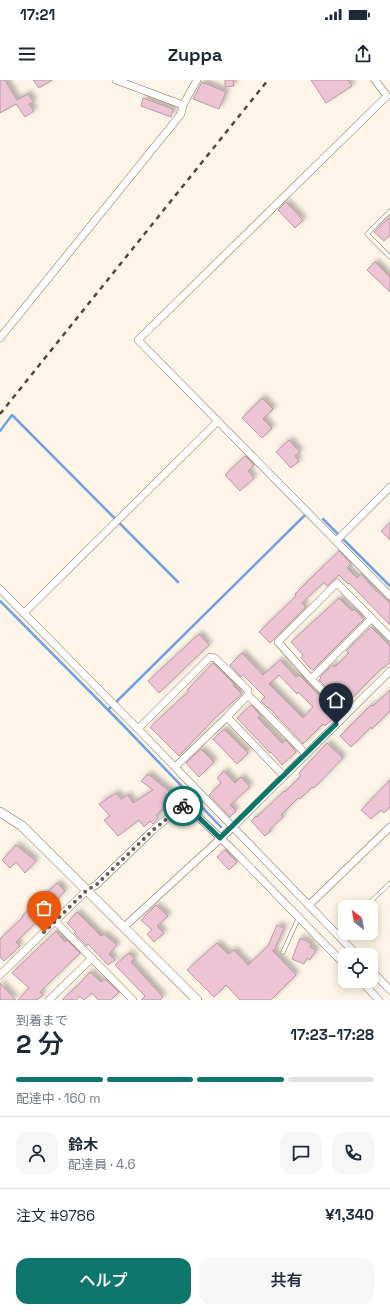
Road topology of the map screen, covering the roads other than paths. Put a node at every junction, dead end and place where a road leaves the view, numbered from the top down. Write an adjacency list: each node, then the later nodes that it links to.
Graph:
1 (116, 80): 4 (street)
2 (197, 80): 4 (street)
3 (376, 80): 8 (street)
4 (183, 105): 7 (street)
5 (390, 211): 6 (lane)
6 (390, 258)
7 (0, 338)
8 (218, 421): 10 (street); 13 (street)
9 (390, 487): 10 (street)
10 (336, 541): 12 (street)
11 (0, 589): 13 (street)
12 (390, 596)
13 (24, 613): 21 (street)
14 (372, 618): 15 (street); 17 (street); 17 (street)
15 (390, 637)
16 (390, 671): 19 (street)
17 (311, 679): 19 (street)
18 (248, 695): 20 (street); 21 (street); 22 (street)
19 (346, 714): 22 (street)
20 (227, 717): 23 (street); 24 (street)
21 (138, 728): 23 (street)
22 (306, 754): 24 (street)
23 (175, 767): 26 (street)
24 (284, 776): 26 (street)
25 (0, 812): 30 (street)
26 (233, 827): 28 (street); 32 (street)
27 (390, 827): 32 (street)
28 (220, 838): 30 (street); 33 (street); 35 (street)
29 (390, 883): 31 (lane)
30 (87, 890): 34 (street); 35 (street)
31 (372, 900)
32 (309, 905): 36 (street)
33 (299, 917): 38 (lane); 40 (street)
34 (55, 921): 39 (street); 41 (street)
35 (124, 926): 47 (street)
36 (337, 935): 37 (street)
37 (350, 948)
38 (283, 952)
39 (92, 958): 45 (street); 46 (street)
40 (338, 958)
41 (0, 975)
42 (378, 977): 44 (street)
43 (368, 988): 48 (street)
44 (390, 990)
45 (130, 999)
46 (48, 1000)
47 (197, 1000)
48 (379, 1000)

